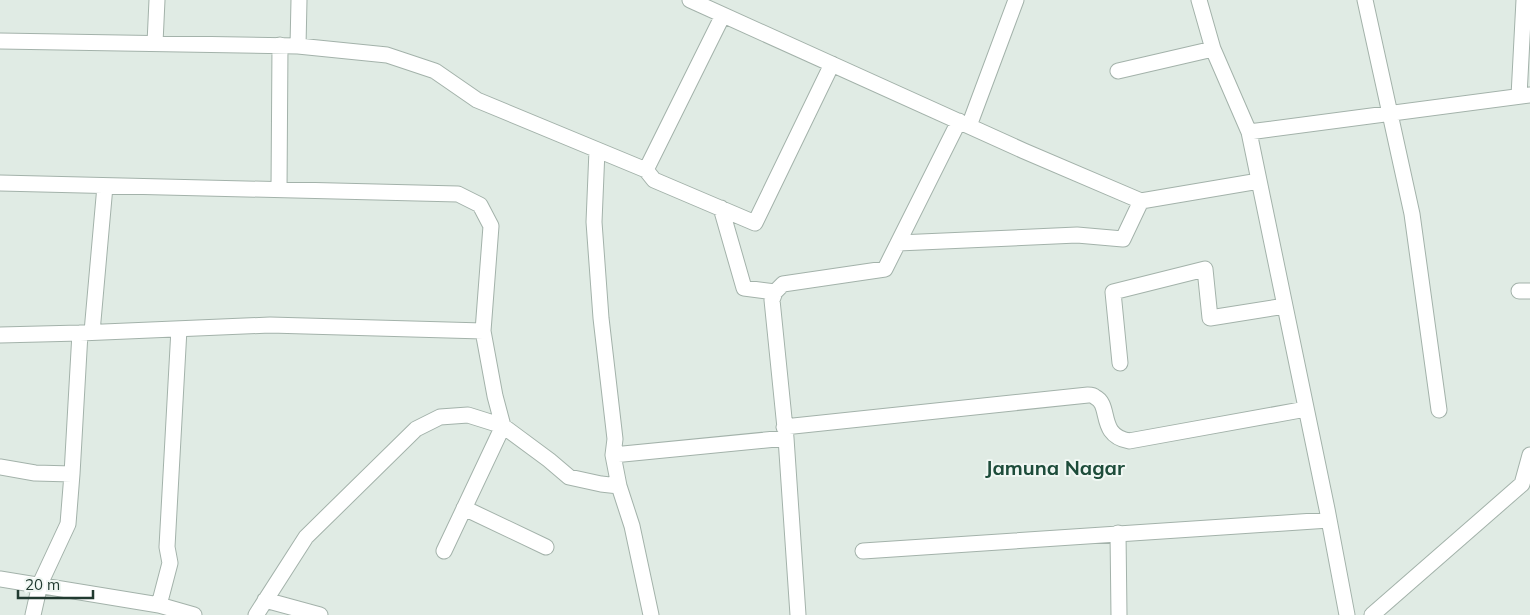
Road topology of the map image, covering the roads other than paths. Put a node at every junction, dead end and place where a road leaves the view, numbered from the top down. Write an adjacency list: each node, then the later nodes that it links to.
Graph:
1 (157, 0): 10 (street)
2 (299, 0): 12 (street)
3 (690, 0): 8 (street)
4 (1016, 0): 18 (street)
5 (1199, 0): 13 (street)
6 (1365, 0): 17 (street)
7 (1524, 0): 16 (street)
8 (723, 15): 14 (street); 21 (street)
9 (0, 41): 10 (street)
10 (155, 43): 11 (street)
11 (280, 45): 12 (street); 25 (street)
12 (298, 46): 20 (street)
13 (1213, 49): 15 (street); 19 (street)
14 (832, 64): 18 (street); 27 (street)
15 (1118, 71)
16 (1525, 95): 17 (street)
17 (1390, 113): 19 (street); 37 (street)
18 (964, 123): 26 (street); 28 (street)
19 (1249, 132): 22 (street)
20 (597, 150): 21 (street); 40 (street)
21 (646, 170): 27 (street)
22 (1259, 181): 26 (street); 30 (street)
23 (0, 183): 24 (street)
24 (105, 186): 25 (street); 33 (street)
25 (278, 190): 32 (street)
26 (1142, 201): 28 (street)
27 (721, 208): 29 (street)
28 (898, 243): 29 (street)
29 (775, 292): 39 (street)
30 (1284, 306): 35 (street); 36 (street)
31 (180, 329): 32 (street); 33 (street); 54 (street)
32 (483, 330): 38 (street)
33 (86, 333): 34 (street); 43 (street)
34 (0, 335)
35 (1120, 363)
36 (1306, 409): 39 (street); 46 (street)
37 (1439, 410)
38 (503, 426): 44 (street); 45 (street); 53 (street)
39 (785, 432): 40 (street); 60 (street)
40 (613, 455): 44 (street)
41 (1530, 455): 63 (street)
42 (0, 468): 43 (street)
43 (72, 474): 52 (street)
44 (619, 486): 59 (street)
45 (464, 508): 48 (street); 49 (street)
46 (1329, 520): 47 (street); 62 (street)
47 (1118, 533): 50 (street); 61 (street)
48 (546, 548)
49 (444, 551)
50 (863, 551)
51 (0, 579): 52 (street)
52 (40, 584): 54 (street); 55 (street)
53 (265, 600): 57 (street); 58 (street)
54 (160, 605): 56 (street)
55 (33, 615)
56 (194, 615)
57 (256, 615)
58 (320, 615)
59 (651, 615)
60 (798, 615)
61 (1119, 615)
62 (1347, 615)
63 (1372, 615)

